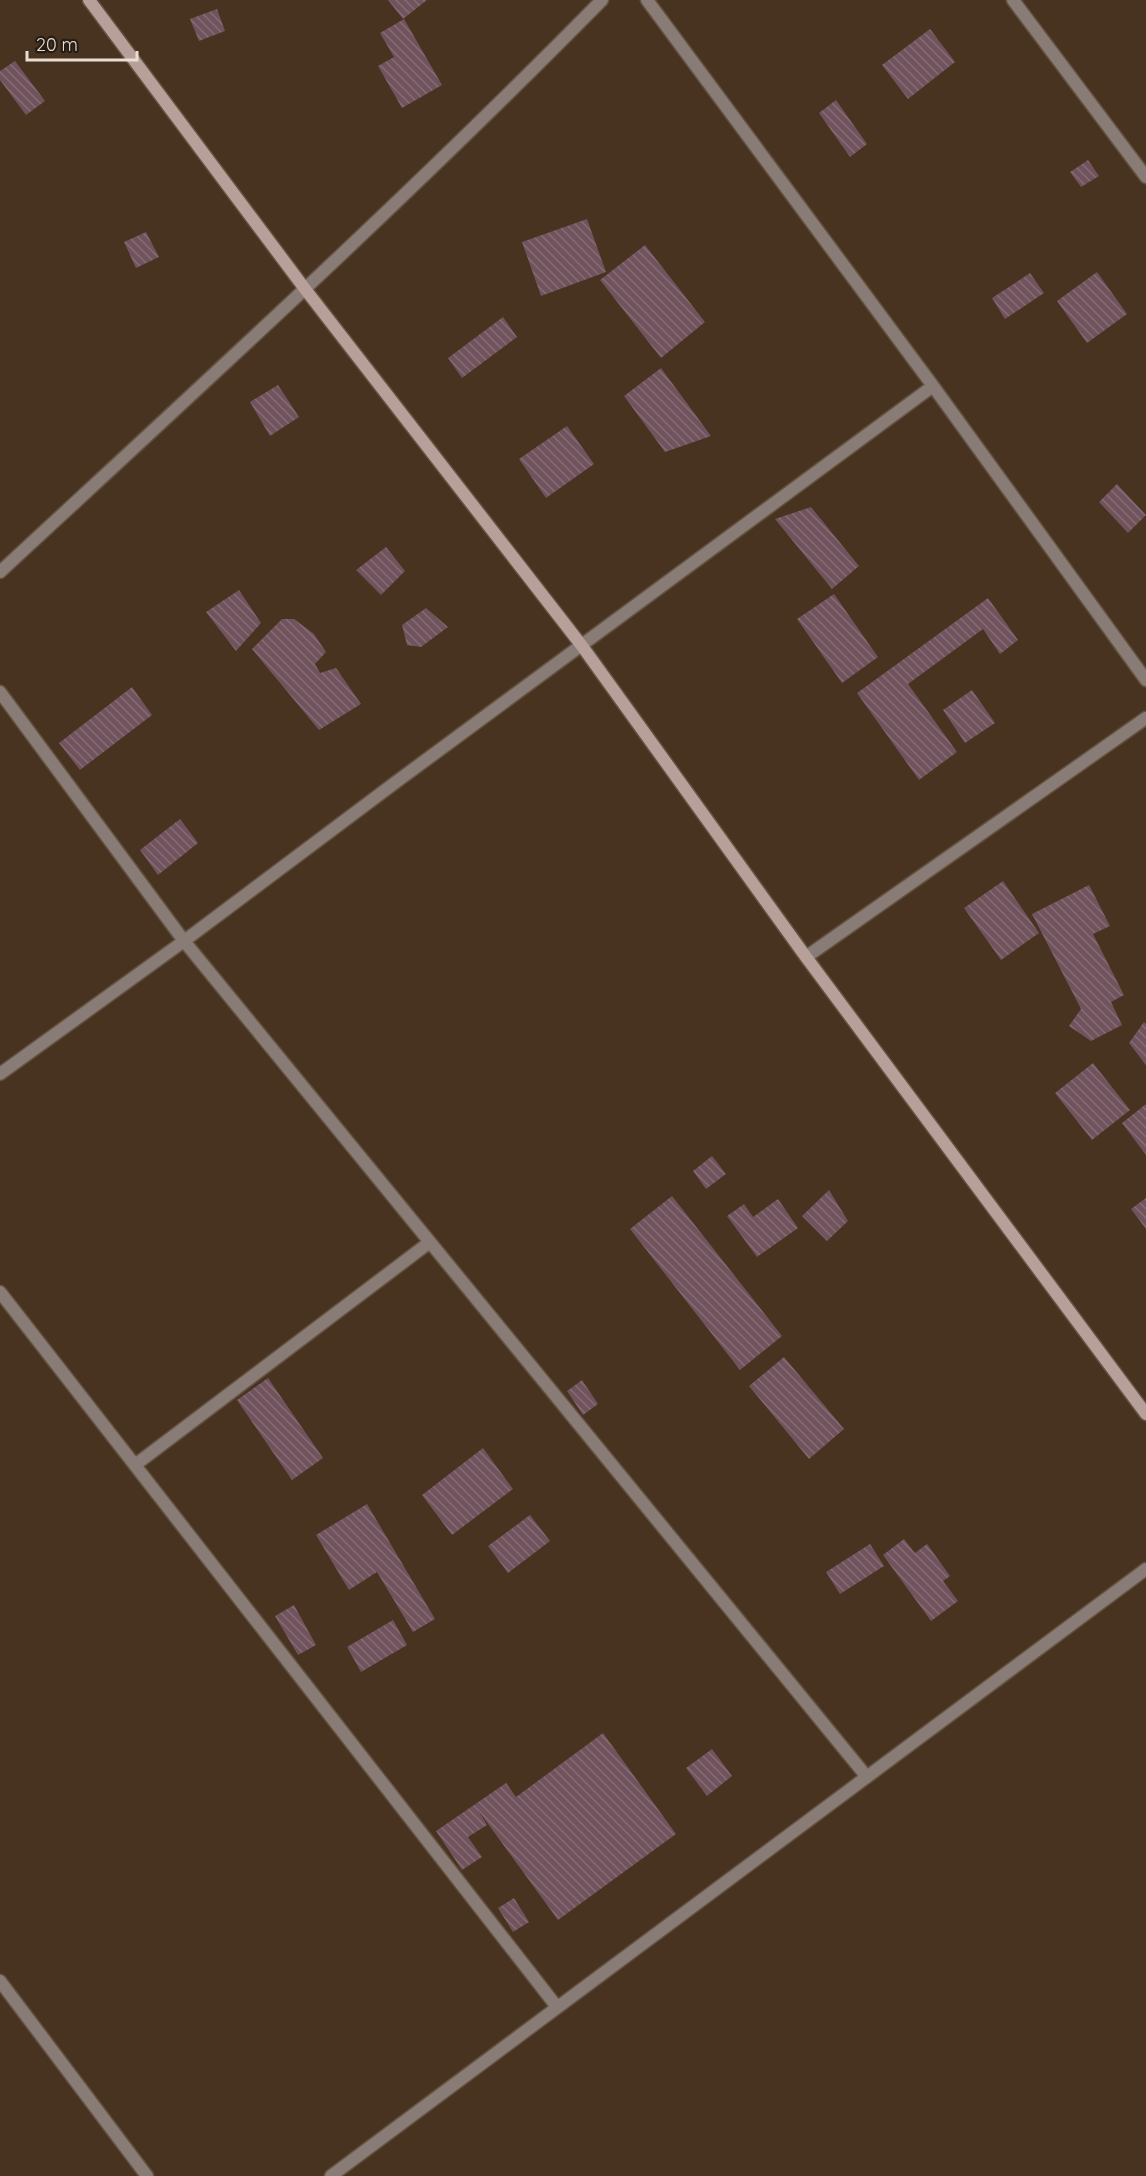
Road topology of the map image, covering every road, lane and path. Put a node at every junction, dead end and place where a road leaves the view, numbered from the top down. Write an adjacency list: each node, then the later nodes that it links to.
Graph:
1 (89, 0): 6 (street)
2 (602, 0): 6 (street)
3 (647, 0): 7 (street)
4 (1013, 0): 5 (street)
5 (1146, 177)
6 (305, 290): 8 (street); 9 (street)
7 (933, 386): 9 (street); 10 (street)
8 (0, 572)
9 (582, 646): 13 (street); 14 (street)
10 (1146, 680)
11 (0, 692): 13 (street)
12 (1146, 718): 14 (street)
13 (184, 941): 15 (street); 16 (street)
14 (806, 957): 18 (street)
15 (0, 1074)
16 (430, 1242): 19 (street); 21 (street)
17 (0, 1292): 19 (street)
18 (1146, 1414)
19 (135, 1465): 23 (street)
20 (1146, 1569): 21 (street)
21 (867, 1777): 23 (street)
22 (0, 1981): 24 (street)
23 (557, 2007): 25 (street)
24 (147, 2176)
25 (331, 2176)

